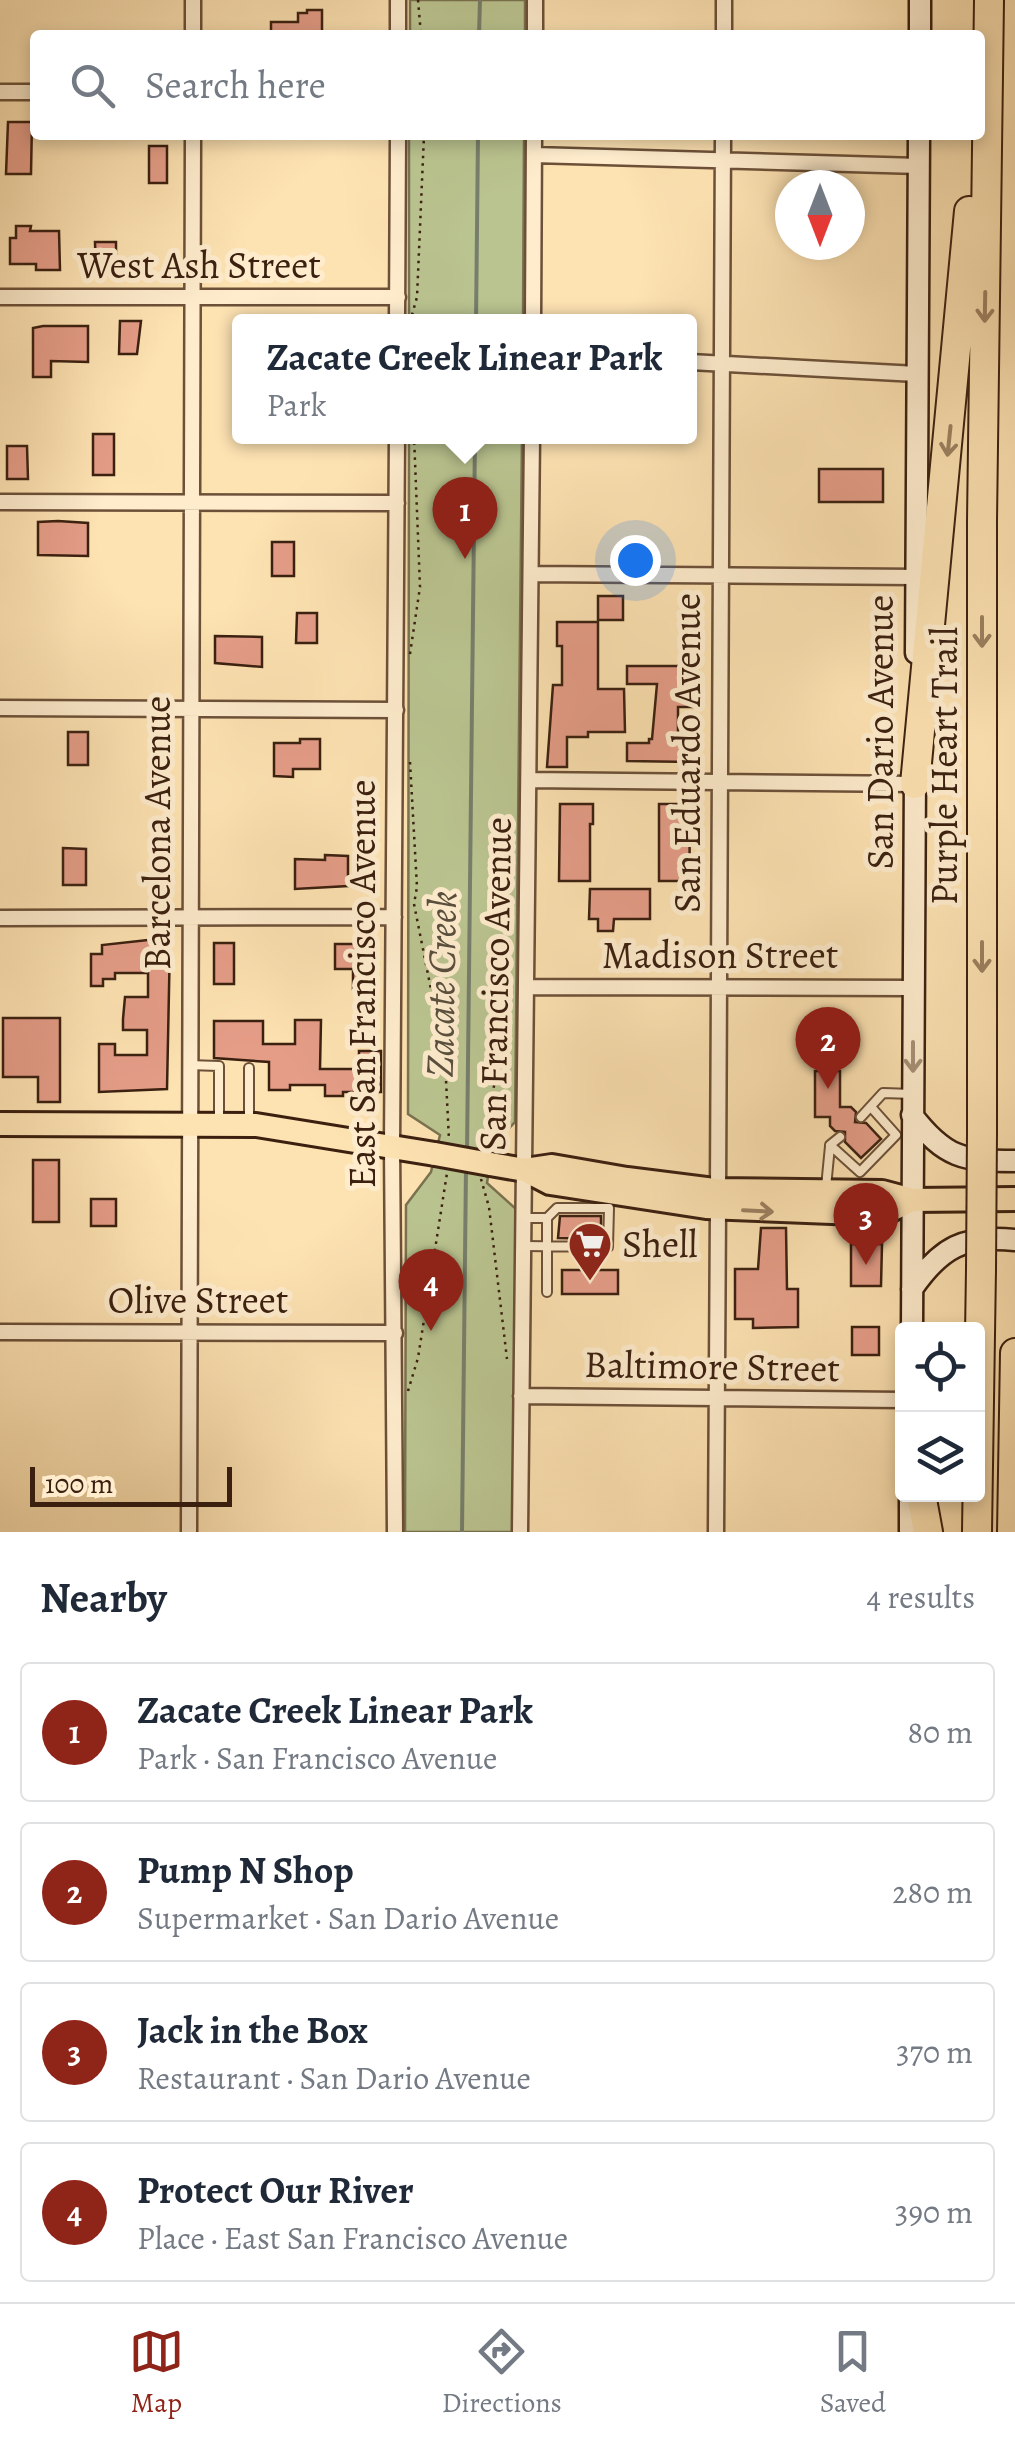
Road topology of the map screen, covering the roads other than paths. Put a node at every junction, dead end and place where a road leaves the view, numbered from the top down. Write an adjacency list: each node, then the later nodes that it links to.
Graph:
1 (193, 0): 7 (street)
2 (398, 0): 8 (street)
3 (535, 0): 9 (street)
4 (724, 0): 10 (street)
5 (920, 0): 11 (main road)
6 (988, 0): 12 (highway); 100 (highway, Purple Heart Trail, one-way to 100, bridge)
7 (193, 30)
8 (398, 30)
9 (535, 30)
10 (724, 30)
11 (920, 30)
12 (985, 31)
13 (0, 92): 14 (street)
14 (30, 92)
15 (192, 140): 25 (street, Barcelona Avenue)
16 (398, 140): 26 (street)
17 (534, 140): 21 (street)
18 (723, 140): 22 (street, San Eduardo Avenue)
19 (919, 140): 23 (main road, San Dario Avenue)
20 (976, 140): 45 (highway, one-way to 45)
21 (534, 156): 22 (street); 28 (street)
22 (723, 160): 23 (street); 30 (street, San Eduardo Avenue)
23 (919, 166): 31 (main road, San Dario Avenue)
24 (0, 297): 25 (street, West Ash Street)
25 (192, 297): 26 (street, West Ash Street); 35 (street, Barcelona Avenue)
26 (398, 297): 27 (street)
27 (398, 314)
28 (534, 314)
29 (697, 362): 30 (street)
30 (722, 363): 31 (street); 38 (street, San Eduardo Avenue)
31 (917, 374): 39 (main road, San Dario Avenue)
32 (397, 444): 36 (street, East San Francisco Avenue)
33 (532, 444): 37 (street, San Francisco Avenue)
34 (0, 502): 35 (street)
35 (192, 503): 36 (street); 41 (street, Barcelona Avenue)
36 (397, 503): 42 (street, East San Francisco Avenue)
37 (531, 574): 38 (street); 43 (street, San Francisco Avenue)
38 (720, 576): 39 (street); 44 (street, San Eduardo Avenue)
39 (916, 577): 45 (main road, San Dario Avenue)
40 (0, 708): 41 (street)
41 (190, 709): 42 (street); 48 (street, Barcelona Avenue)
42 (396, 710): 46 (street, East San Francisco Avenue)
43 (529, 780): 44 (street); 49 (street, San Francisco Avenue)
44 (719, 782): 45 (street); 50 (street, San Eduardo Avenue)
45 (915, 784): 51 (main road, San Dario Avenue)
46 (394, 917): 48 (street); 65 (street, East San Francisco Avenue)
47 (0, 918): 48 (street)
48 (190, 918): 52 (street, Barcelona Avenue)
49 (527, 987): 50 (street, Madison Street); 69 (street, San Francisco Avenue)
50 (720, 988): 51 (street, Madison Street); 72 (street, San Eduardo Avenue)
51 (913, 988): 56 (main road, San Dario Avenue, one-way to 56)
52 (188, 1065): 59 (street, Barcelona Avenue); 60 (lane)
53 (249, 1068): 61 (lane)
54 (871, 1107): 55 (lane); 56 (lane); 57 (lane)
55 (860, 1117)
56 (908, 1119): 57 (lane); 68 (main road); 70 (lane); 74 (main road, San Dario Avenue)
57 (884, 1121): 62 (lane)
58 (0, 1124): 59 (main road)
59 (189, 1124): 60 (main road); 86 (street, Barcelona Avenue)
60 (219, 1124): 61 (main road)
61 (249, 1125): 65 (main road)
62 (874, 1131)
63 (840, 1136): 64 (lane)
64 (830, 1145): 67 (lane); 71 (lane)
65 (392, 1146): 69 (main road, bridge); 87 (street, East San Francisco Avenue)
66 (853, 1150): 67 (lane)
67 (844, 1159): 70 (lane)
68 (1015, 1161)
69 (525, 1170): 72 (main road); 76 (main road); 77 (street, San Francisco Avenue)
70 (859, 1182): 71 (main road); 74 (main road)
71 (825, 1192): 72 (main road)
72 (718, 1199): 74 (main road, one-way to 74); 75 (main road); 90 (street, San Eduardo Avenue)
73 (1015, 1199): 74 (main road)
74 (912, 1200): 82 (main road, San Dario Avenue)
75 (609, 1201): 76 (main road); 76 (lane); 81 (lane)
76 (570, 1203): 78 (lane)
77 (524, 1218): 78 (lane); 80 (street, San Francisco Avenue)
78 (547, 1218): 81 (lane)
79 (1015, 1240): 82 (main road)
80 (524, 1246): 81 (lane); 89 (street, San Francisco Avenue)
81 (548, 1246): 83 (lane)
82 (912, 1289): 84 (main road, San Dario Avenue)
83 (547, 1292)
84 (912, 1322)
85 (0, 1332): 86 (street, Olive Street)
86 (190, 1333): 87 (street, Olive Street); 94 (street, Barcelona Avenue)
87 (395, 1333): 95 (street, East San Francisco Avenue)
88 (1015, 1353): 101 (highway)
89 (521, 1396): 90 (street, Baltimore Street); 96 (street, San Francisco Avenue)
90 (718, 1398): 91 (street, Baltimore Street); 97 (street, San Eduardo Avenue)
91 (895, 1400)
92 (910, 1502): 98 (main road)
93 (922, 1502): 99 (highway)
94 (189, 1532)
95 (394, 1532)
96 (520, 1532)
97 (716, 1532)
98 (910, 1532)
99 (928, 1532)
100 (978, 1532)
101 (1012, 1532)

